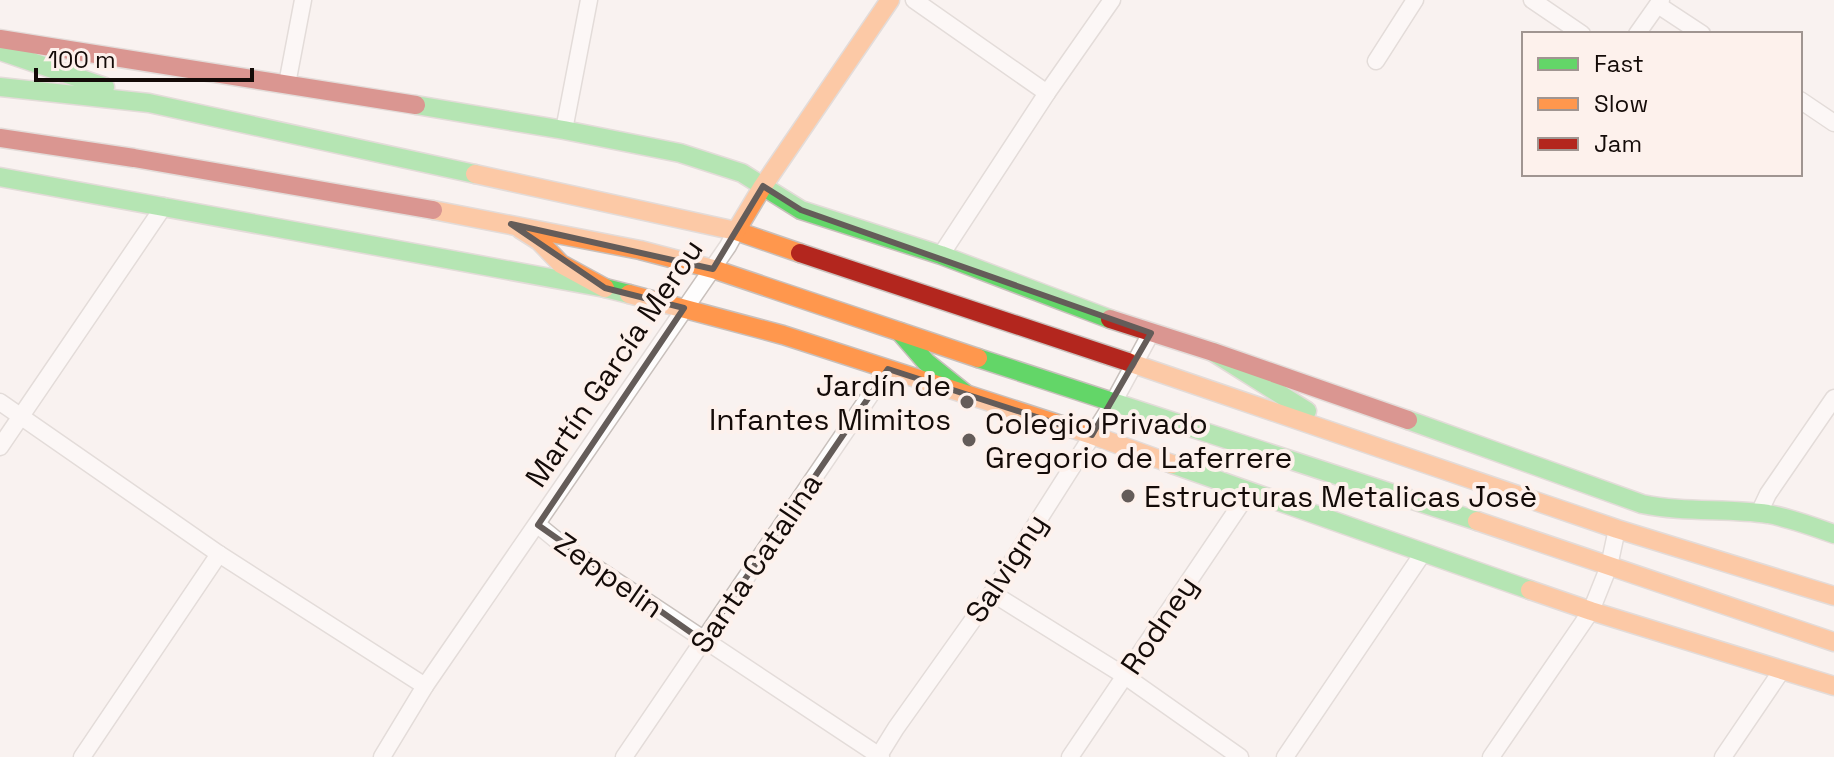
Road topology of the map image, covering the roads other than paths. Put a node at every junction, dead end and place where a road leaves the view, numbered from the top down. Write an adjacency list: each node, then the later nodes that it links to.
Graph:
1 (303, 0): 15 (street)
2 (589, 0): 21 (street)
3 (890, 0): 24 (main road, Martín García Merou)
4 (914, 0): 17 (street)
5 (1112, 0): 17 (street)
6 (1415, 0): 14 (street)
7 (1532, 0): 9 (street)
8 (1660, 2): 10 (street); 11 (street)
9 (1579, 32)
10 (1638, 32)
11 (1699, 32)
12 (0, 39): 15 (main road)
13 (0, 51): 19 (main road)
14 (1376, 61)
15 (287, 84): 21 (main road)
16 (0, 87): 19 (main road)
17 (1047, 93): 28 (street)
18 (1802, 101): 20 (street)
19 (149, 103): 27 (main road)
20 (1834, 123)
21 (564, 130): 24 (main road)
22 (3, 139): 26 (main road)
23 (0, 177): 25 (main road)
24 (763, 186): 27 (main road, Martín García Merou); 28 (main road)
25 (164, 206): 30 (main road); 41 (street)
26 (511, 224): 29 (main road); 30 (main road)
27 (736, 231): 29 (street, Martín García Merou); 35 (main road)
28 (941, 255): 33 (main road)
29 (713, 269): 31 (street, Martín García Merou); 32 (main road)
30 (605, 288): 31 (main road)
31 (684, 308): 36 (main road); 47 (street, Martín García Merou)
32 (898, 331): 37 (main road); 40 (main road)
33 (1151, 333): 34 (main road); 35 (street, Salvigny)
34 (1213, 352): 43 (main road); 46 (main road)
35 (1134, 364): 40 (street, Salvigny); 43 (main road)
36 (888, 369): 37 (main road); 56 (street, Santa Catalina)
37 (966, 394): 42 (main road)
38 (1834, 398): 46 (street)
39 (0, 402): 41 (street)
40 (1113, 403): 42 (street, Salvigny); 52 (main road)
41 (20, 416): 44 (street); 51 (street)
42 (1092, 435): 45 (main road); 53 (street, Salvigny)
43 (1353, 440): 48 (main road)
44 (0, 447)
45 (1249, 492): 50 (main road); 59 (street, Rodney)
46 (1759, 513): 49 (main road)
47 (538, 525): 56 (street, Zeppelin); 60 (street, Martín García Merou)
48 (1617, 529): 52 (street); 54 (main road)
49 (1834, 534)
50 (1423, 553): 55 (main road); 68 (street)
51 (219, 554): 60 (street); 63 (street)
52 (1609, 566): 55 (street); 57 (main road)
53 (992, 593): 59 (street); 65 (street, Salvigny)
54 (1834, 596)
55 (1591, 611): 58 (main road); 69 (street)
56 (703, 641): 64 (street, Santa Catalina); 65 (street, Zeppelin)
57 (1834, 642)
58 (1782, 670): 61 (main road); 70 (street)
59 (1125, 676): 66 (street, Rodney); 67 (street)
60 (425, 686): 62 (street, Martín García Merou)
61 (1834, 686)
62 (387, 755)
63 (82, 757)
64 (624, 757)
65 (879, 757)
66 (1070, 757)
67 (1240, 757)
68 (1285, 757)
69 (1491, 757)
70 (1723, 757)

